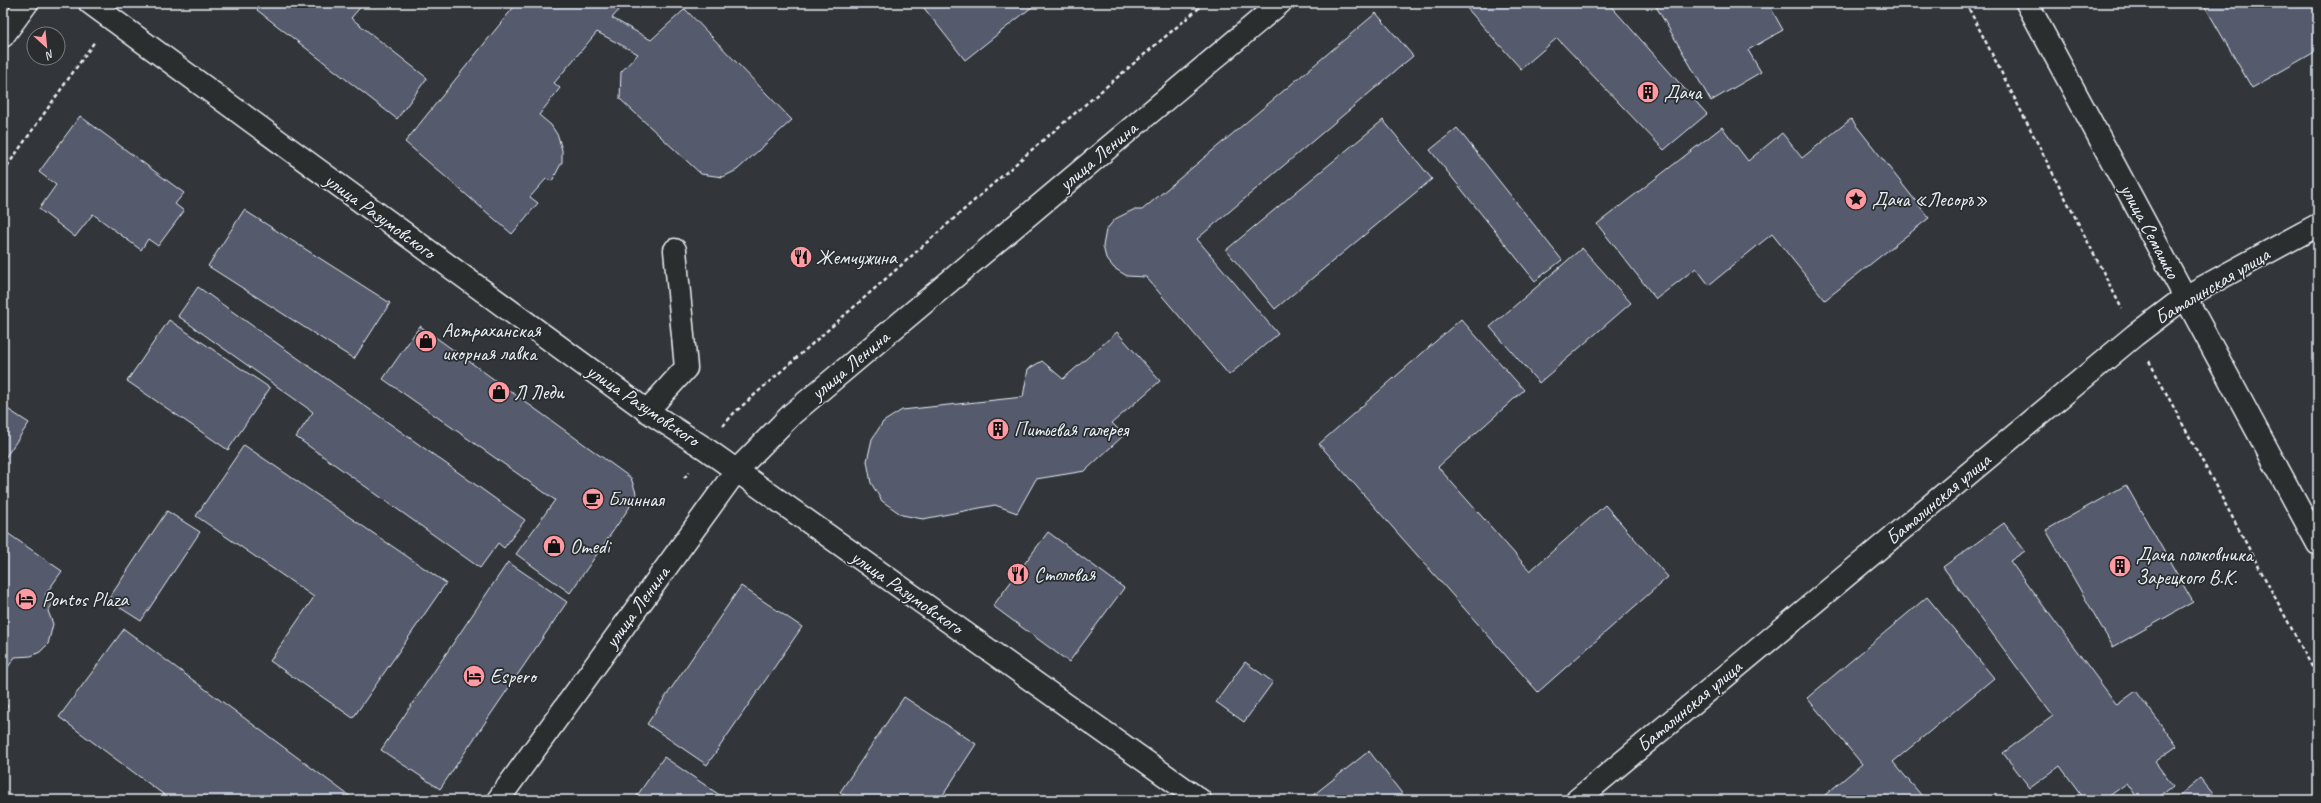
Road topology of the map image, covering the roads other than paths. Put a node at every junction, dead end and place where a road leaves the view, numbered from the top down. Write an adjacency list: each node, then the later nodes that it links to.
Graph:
1 (27, 3): 5 (street)
2 (90, 3): 9 (street, улица Разумовского)
3 (1280, 3): 10 (street, улица Ленина)
4 (2027, 3): 8 (street, улица Семашко)
5 (3, 36)
6 (2318, 225): 8 (street, Баталинская улица)
7 (675, 250): 9 (street)
8 (2185, 297): 11 (street, улица Семашко); 14 (street, Баталинская улица)
9 (647, 411): 10 (street, улица Разумовского)
10 (736, 471): 12 (street, улица Ленина); 13 (street, улица Разумовского)
11 (2318, 544)
12 (498, 800)
13 (1200, 800)
14 (1577, 800)

